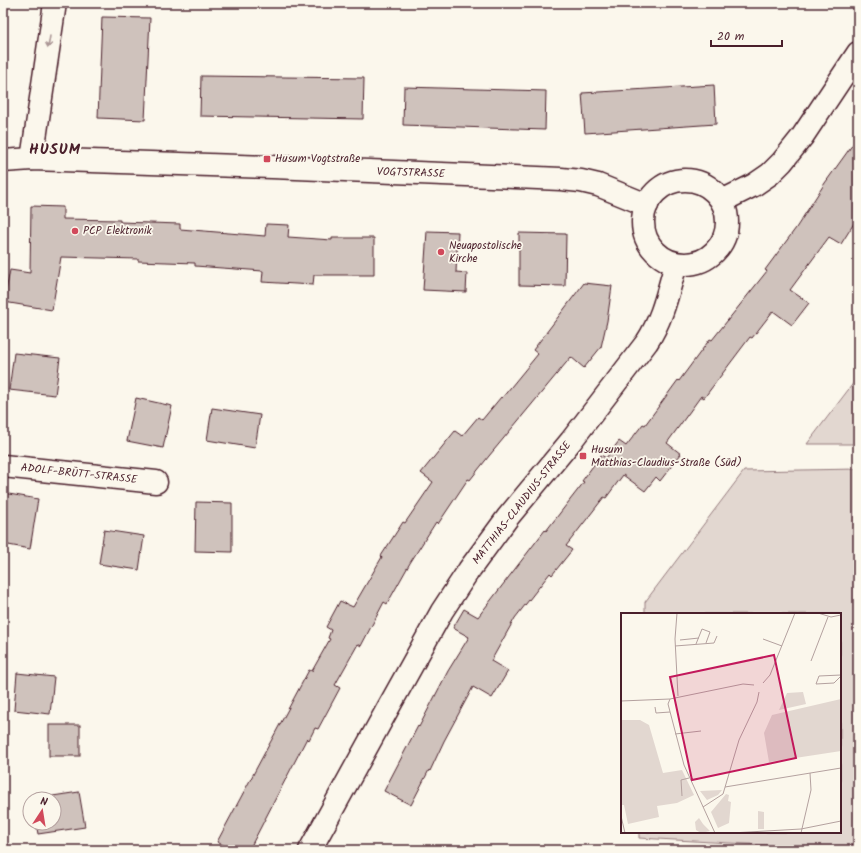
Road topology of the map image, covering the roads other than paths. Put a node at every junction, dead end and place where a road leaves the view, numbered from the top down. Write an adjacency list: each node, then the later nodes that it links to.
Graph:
1 (55, 3): 3 (street, one-way to 3)
2 (858, 53): 5 (street)
3 (32, 159): 4 (street, VOGTSTRASSE); 6 (street, VOGTSTRASSE)
4 (3, 161)
5 (722, 201): 6 (street); 7 (street)
6 (647, 205): 7 (street)
7 (676, 264): 10 (street, MATTHIAS-CLAUDIUS-STRASSE)
8 (3, 466): 9 (street, ADOLF-BRÜTT-STRASSE)
9 (156, 482)
10 (310, 850)

